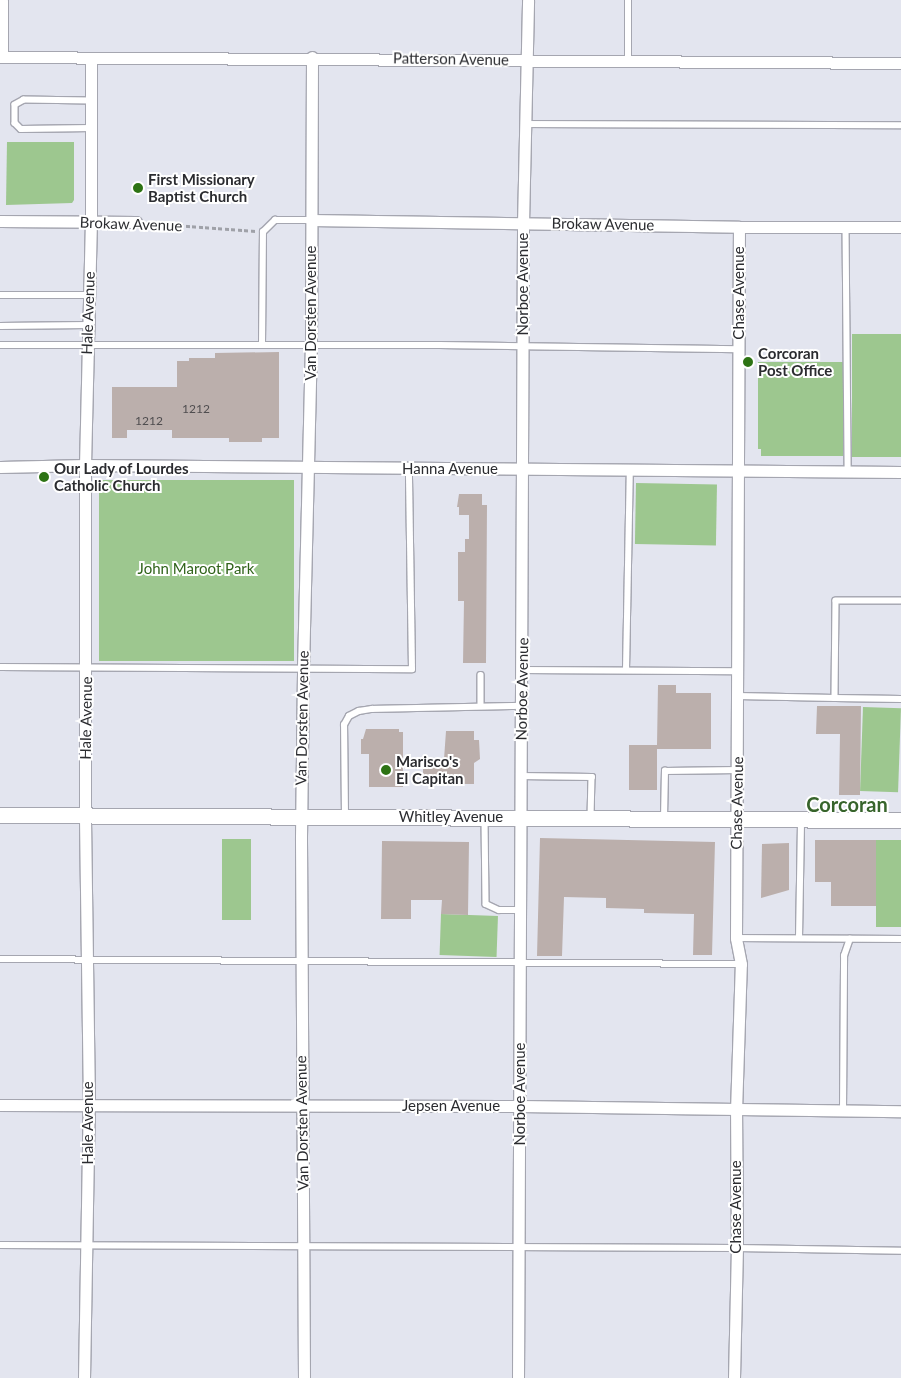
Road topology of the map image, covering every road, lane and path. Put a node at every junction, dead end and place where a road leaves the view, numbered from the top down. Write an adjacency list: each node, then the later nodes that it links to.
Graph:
1 (2, 0): 4 (street)
2 (528, 0): 7 (street, Norboe Avenue)
3 (628, 0): 8 (lane)
4 (1, 56): 6 (street, Patterson Avenue)
5 (312, 57): 6 (street, Patterson Avenue); 7 (street, Patterson Avenue); 14 (street, Van Dorsten Avenue)
6 (91, 58): 10 (street, Hale Avenue)
7 (526, 60): 8 (street, Patterson Avenue); 11 (street, Norboe Avenue)
8 (628, 62): 9 (street, Patterson Avenue)
9 (901, 63)
10 (91, 101): 13 (street, Hale Avenue); 13 (lane)
11 (525, 124): 12 (lane); 18 (street, Norboe Avenue)
12 (901, 125)
13 (91, 128): 16 (street, Hale Avenue)
14 (311, 220): 18 (street, Brokaw Avenue); 22 (lane, Brokaw Avenue); 30 (street, Van Dorsten Avenue)
15 (0, 221): 16 (street, Brokaw Avenue)
16 (91, 222): 17 (street, Brokaw Avenue); 24 (street, Hale Avenue)
17 (136, 222): 22 (path, Brokaw Avenue)
18 (523, 224): 21 (street, Brokaw Avenue); 31 (street, Norboe Avenue)
19 (846, 226): 20 (street, Brokaw Avenue); 21 (street, Brokaw Avenue); 40 (lane)
20 (901, 226)
21 (739, 227): 32 (street, Chase Avenue)
22 (263, 232): 28 (lane)
23 (0, 294): 24 (lane)
24 (88, 295): 25 (street, Hale Avenue)
25 (87, 325): 26 (lane); 27 (street, Hale Avenue)
26 (0, 326)
27 (87, 344): 28 (lane); 29 (lane); 33 (street, Hale Avenue)
28 (262, 344): 30 (lane)
29 (0, 345)
30 (311, 345): 31 (lane); 35 (street, Van Dorsten Avenue)
31 (522, 347): 32 (lane); 37 (street, Norboe Avenue)
32 (739, 349): 39 (street, Chase Avenue)
33 (85, 465): 34 (street, Hanna Avenue); 35 (street, Hanna Avenue); 44 (street, Hale Avenue)
34 (0, 467)
35 (309, 468): 36 (street, Hanna Avenue); 45 (street, Van Dorsten Avenue)
36 (409, 469): 37 (street, Hanna Avenue); 45 (lane)
37 (522, 469): 38 (street, Hanna Avenue); 46 (street, Norboe Avenue)
38 (630, 470): 39 (street, Hanna Avenue); 47 (lane)
39 (739, 470): 40 (street, Hanna Avenue); 48 (street, Chase Avenue)
40 (848, 471): 41 (street, Hanna Avenue)
41 (901, 472)
42 (901, 600): 51 (lane)
43 (0, 667): 44 (lane)
44 (87, 668): 45 (lane); 58 (street, Hale Avenue)
45 (303, 669): 59 (street, Van Dorsten Avenue)
46 (523, 670): 47 (lane); 54 (street, Norboe Avenue)
47 (626, 670): 48 (lane)
48 (738, 672): 50 (street, Chase Avenue)
49 (481, 675): 53 (lane)
50 (738, 696): 51 (lane); 55 (street, Chase Avenue)
51 (835, 698): 52 (lane)
52 (901, 699)
53 (481, 706): 54 (lane); 60 (lane)
54 (522, 706): 56 (street, Norboe Avenue)
55 (738, 770): 64 (lane); 65 (street, Chase Avenue)
56 (520, 776): 61 (street, Norboe Avenue); 63 (lane)
57 (0, 815): 58 (street, Whitley Avenue)
58 (85, 815): 59 (street, Whitley Avenue); 74 (street, Hale Avenue)
59 (301, 816): 60 (street, Whitley Avenue); 75 (street, Van Dorsten Avenue)
60 (345, 816): 62 (street, Whitley Avenue)
61 (520, 817): 62 (street, Whitley Avenue); 63 (street, Whitley Avenue); 68 (street, Norboe Avenue)
62 (485, 818): 68 (lane)
63 (591, 819): 64 (street, Whitley Avenue)
64 (664, 819): 65 (street, Whitley Avenue)
65 (737, 820): 66 (street, Whitley Avenue); 69 (street, Chase Avenue)
66 (801, 820): 67 (street, Whitley Avenue); 70 (lane)
67 (901, 820)
68 (521, 910): 76 (street, Norboe Avenue)
69 (736, 938): 70 (lane); 77 (street, Chase Avenue)
70 (799, 938): 71 (lane)
71 (850, 939): 72 (lane); 83 (lane)
72 (901, 939)
73 (0, 959): 74 (lane)
74 (87, 959): 75 (lane); 79 (street, Hale Avenue)
75 (300, 960): 76 (lane); 80 (street, Van Dorsten Avenue)
76 (521, 963): 77 (lane); 81 (street, Norboe Avenue)
77 (741, 964): 82 (street, Chase Avenue)
78 (0, 1104): 79 (street, Jepsen Avenue)
79 (89, 1105): 80 (street, Jepsen Avenue); 86 (street, Hale Avenue)
80 (303, 1105): 81 (street, Jepsen Avenue); 87 (street, Van Dorsten Avenue)
81 (520, 1106): 82 (street, Jepsen Avenue); 88 (street, Norboe Avenue)
82 (736, 1111): 83 (street, Jepsen Avenue); 89 (street, Chase Avenue)
83 (843, 1111): 84 (street, Jepsen Avenue)
84 (901, 1111)
85 (0, 1245): 86 (lane)
86 (87, 1245): 87 (lane); 91 (street, Hale Avenue)
87 (303, 1246): 88 (lane); 92 (street, Van Dorsten Avenue)
88 (520, 1248): 89 (lane); 93 (street, Norboe Avenue)
89 (737, 1248): 90 (lane); 94 (street, Chase Avenue)
90 (901, 1251)
91 (84, 1378)
92 (304, 1378)
93 (518, 1378)
94 (734, 1378)

